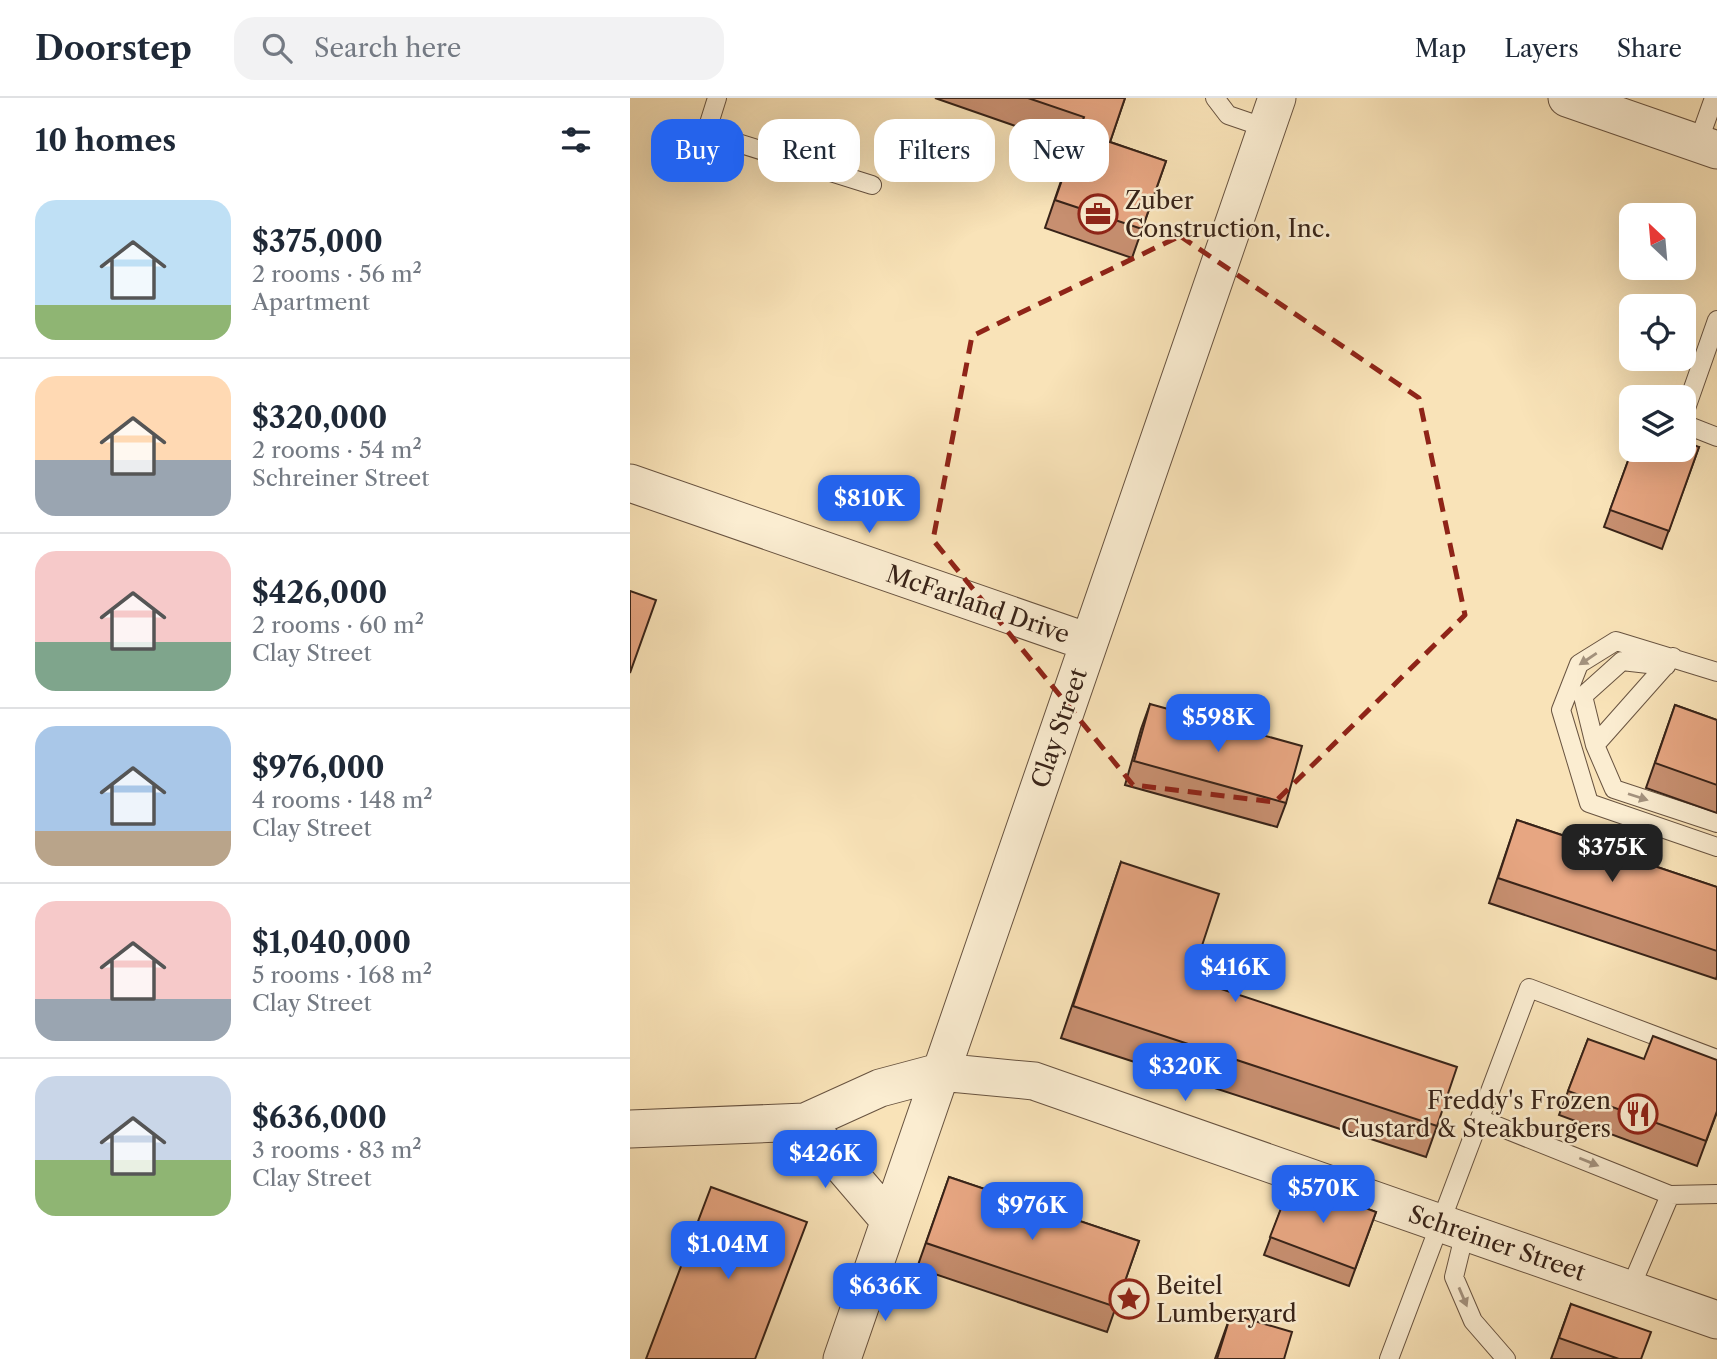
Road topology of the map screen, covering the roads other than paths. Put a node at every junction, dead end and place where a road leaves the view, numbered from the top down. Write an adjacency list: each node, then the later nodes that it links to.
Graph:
1 (718, 98): 7 (lane)
2 (1215, 98): 5 (lane)
3 (1567, 98): 6 (street)
4 (1714, 98): 6 (lane)
5 (1272, 113): 13 (street, Clay Street)
6 (1707, 147)
7 (872, 186)
8 (1717, 320): 9 (lane)
9 (1693, 385)
10 (1696, 429): 11 (lane)
11 (1717, 437)
12 (630, 483): 13 (street, McFarland Drive)
13 (1088, 642): 20 (street, Clay Street)
14 (1669, 662): 15 (lane); 16 (lane); 16 (lane); 18 (lane, one-way to 18)
15 (1717, 672)
16 (1595, 745): 17 (lane, one-way to 17)
17 (1717, 823)
18 (1717, 847)
19 (1717, 1059): 21 (lane)
20 (940, 1072): 22 (street, Schreiner Street); 26 (street, Clay Street); 27 (street, Schreiner Street)
21 (1480, 1119): 25 (lane, one-way to 25); 27 (lane)
22 (805, 1122): 23 (street, Schreiner Street); 26 (street)
23 (630, 1129)
24 (1717, 1194): 25 (lane)
25 (1670, 1195): 28 (lane)
26 (889, 1220): 30 (street, Clay Street)
27 (1453, 1228): 28 (street, Schreiner Street); 31 (lane); 32 (lane, one-way to 32)
28 (1630, 1289): 29 (street, Schreiner Street)
29 (1717, 1320)
30 (842, 1359)
31 (1389, 1359)
32 (1506, 1359)

